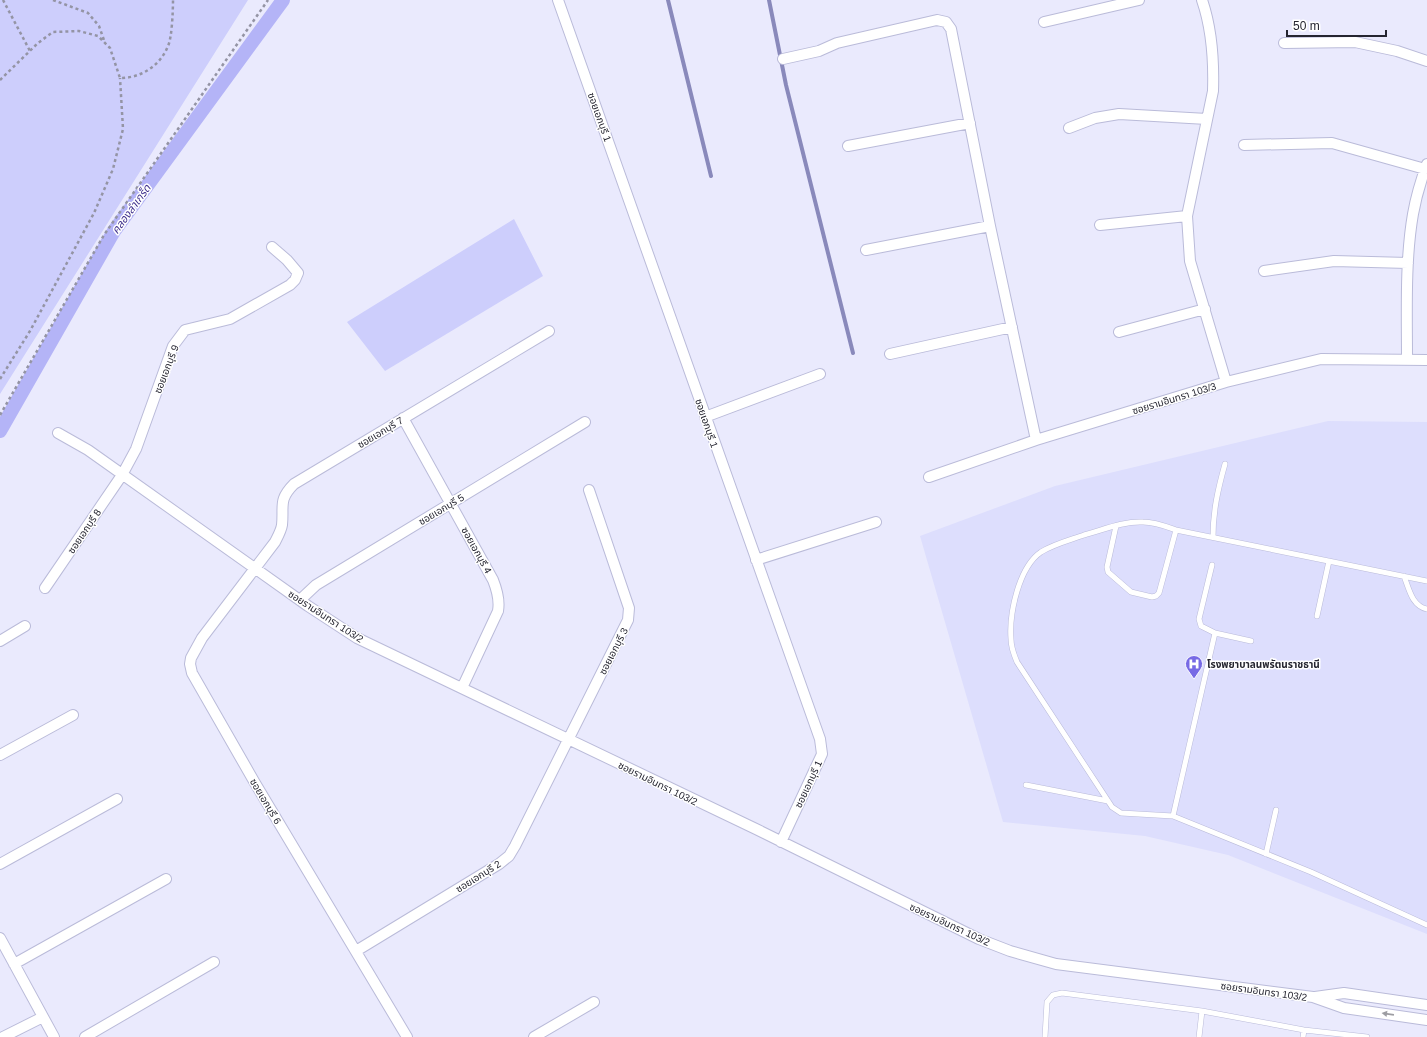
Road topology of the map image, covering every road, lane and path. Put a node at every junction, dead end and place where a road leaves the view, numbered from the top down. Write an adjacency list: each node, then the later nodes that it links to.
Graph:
1 (3, 0): 9 (path)
2 (53, 0): 12 (path)
3 (173, 0): 16 (path)
4 (268, 0): 41 (path)
5 (558, 0): 42 (street, ซอยเอกบุรี 1)
6 (1139, 0): 10 (street)
7 (1202, 0): 18 (street)
8 (0, 2): 9 (path)
9 (5, 4): 13 (path)
10 (1044, 22)
11 (1284, 43): 15 (street)
12 (105, 44): 13 (path); 16 (path)
13 (30, 51): 17 (path)
14 (782, 59): 19 (street)
15 (1427, 61)
16 (120, 78): 39 (path)
17 (0, 80)
18 (1208, 119): 20 (street); 24 (street)
19 (970, 124): 22 (street); 26 (street)
20 (1069, 128)
21 (1244, 144): 23 (street)
22 (848, 146)
23 (1426, 166): 29 (street)
24 (1187, 216): 25 (street); 31 (street)
25 (1100, 225)
26 (990, 226): 28 (street); 32 (street)
27 (272, 247): 48 (street, ซอยเอกบุรี 9)
28 (866, 250)
29 (1408, 263): 30 (street); 36 (street)
30 (1264, 271)
31 (1205, 310): 34 (street); 40 (street)
32 (1012, 327): 35 (street); 46 (street)
33 (549, 331): 43 (street, ซอยเอกบุรี 7)
34 (1119, 332)
35 (890, 354)
36 (1407, 359): 37 (street, ซอยรามอินทรา 103/3); 40 (street, ซอยรามอินทรา 103/3)
37 (1427, 360)
38 (820, 374): 42 (street)
39 (0, 379)
40 (1226, 382): 46 (street, ซอยรามอินทรา 103/3)
41 (0, 415)
42 (705, 417): 56 (street, ซอยเอกบุรี 1)
43 (403, 418): 51 (street, ซอยเอกบุรี 4); 59 (street, ซอยเอกบุรี 7)
44 (585, 422): 51 (street, ซอยเอกบุรี 5)
45 (58, 434): 48 (street, ซอยรามอินทรา 103/2)
46 (1036, 440): 49 (street, ซอยรามอินทรา 103/3)
47 (1225, 464): 55 (lane)
48 (122, 474): 59 (street, ซอยรามอินทรา 103/2); 62 (street, ซอยเอกบุรี 8)
49 (929, 477)
50 (589, 490): 72 (street, ซอยเอกบุรี 3)
51 (450, 503): 63 (street, ซอยเอกบุรี 5); 70 (street, ซอยเอกบุรี 4)
52 (876, 522): 56 (street)
53 (1116, 526): 54 (lane); 54 (lane); 76 (lane)
54 (1176, 530): 55 (lane)
55 (1213, 537): 57 (lane)
56 (756, 560): 79 (street, ซอยเอกบุรี 1)
57 (1329, 560): 60 (lane); 65 (lane)
58 (1212, 565): 67 (lane)
59 (254, 568): 63 (street, ซอยรามอินทรา 103/2); 85 (street, ซอยเอกบุรี 6)
60 (1404, 576): 61 (lane); 64 (lane)
61 (1427, 581)
62 (45, 588)
63 (300, 600): 70 (street, ซอยรามอินทรา 103/2)
64 (1427, 609)
65 (1317, 616)
66 (25, 626): 68 (street)
67 (1215, 633): 69 (lane); 78 (lane)
68 (0, 641)
69 (1251, 641)
70 (462, 688): 72 (street, ซอยรามอินทรา 103/2)
71 (72, 715): 73 (street)
72 (568, 740): 79 (street, ซอยรามอินทรา 103/2); 85 (street, ซอยเอกบุรี 2)
73 (0, 755)
74 (1026, 785): 76 (lane)
75 (117, 799): 81 (street)
76 (1108, 801): 78 (lane)
77 (1276, 810): 80 (lane)
78 (1173, 816): 80 (lane)
79 (781, 842): 88 (street, ซอยรามอินทรา 103/2)
80 (1266, 854): 83 (lane)
81 (0, 864)
82 (166, 879): 87 (street)
83 (1427, 925)
84 (0, 938): 87 (street)
85 (356, 952): 98 (street, ซอยเอกบุรี 6)
86 (214, 962): 97 (street)
87 (14, 964): 92 (street)
88 (1313, 997): 90 (street, ซอยรามอินทรา 103/2); 93 (street, ซอยรามอินทรา 103/2, one-way to 88)
89 (594, 1002): 99 (street)
90 (1427, 1005)
91 (1202, 1011): 94 (lane); 100 (lane); 101 (lane)
92 (42, 1017): 95 (street); 96 (street)
93 (1427, 1020)
94 (1304, 1030): 102 (lane); 103 (lane)
95 (3, 1037)
96 (54, 1037)
97 (86, 1037)
98 (406, 1037)
99 (534, 1037)
100 (1045, 1037)
101 (1199, 1037)
102 (1303, 1037)
103 (1367, 1037)

